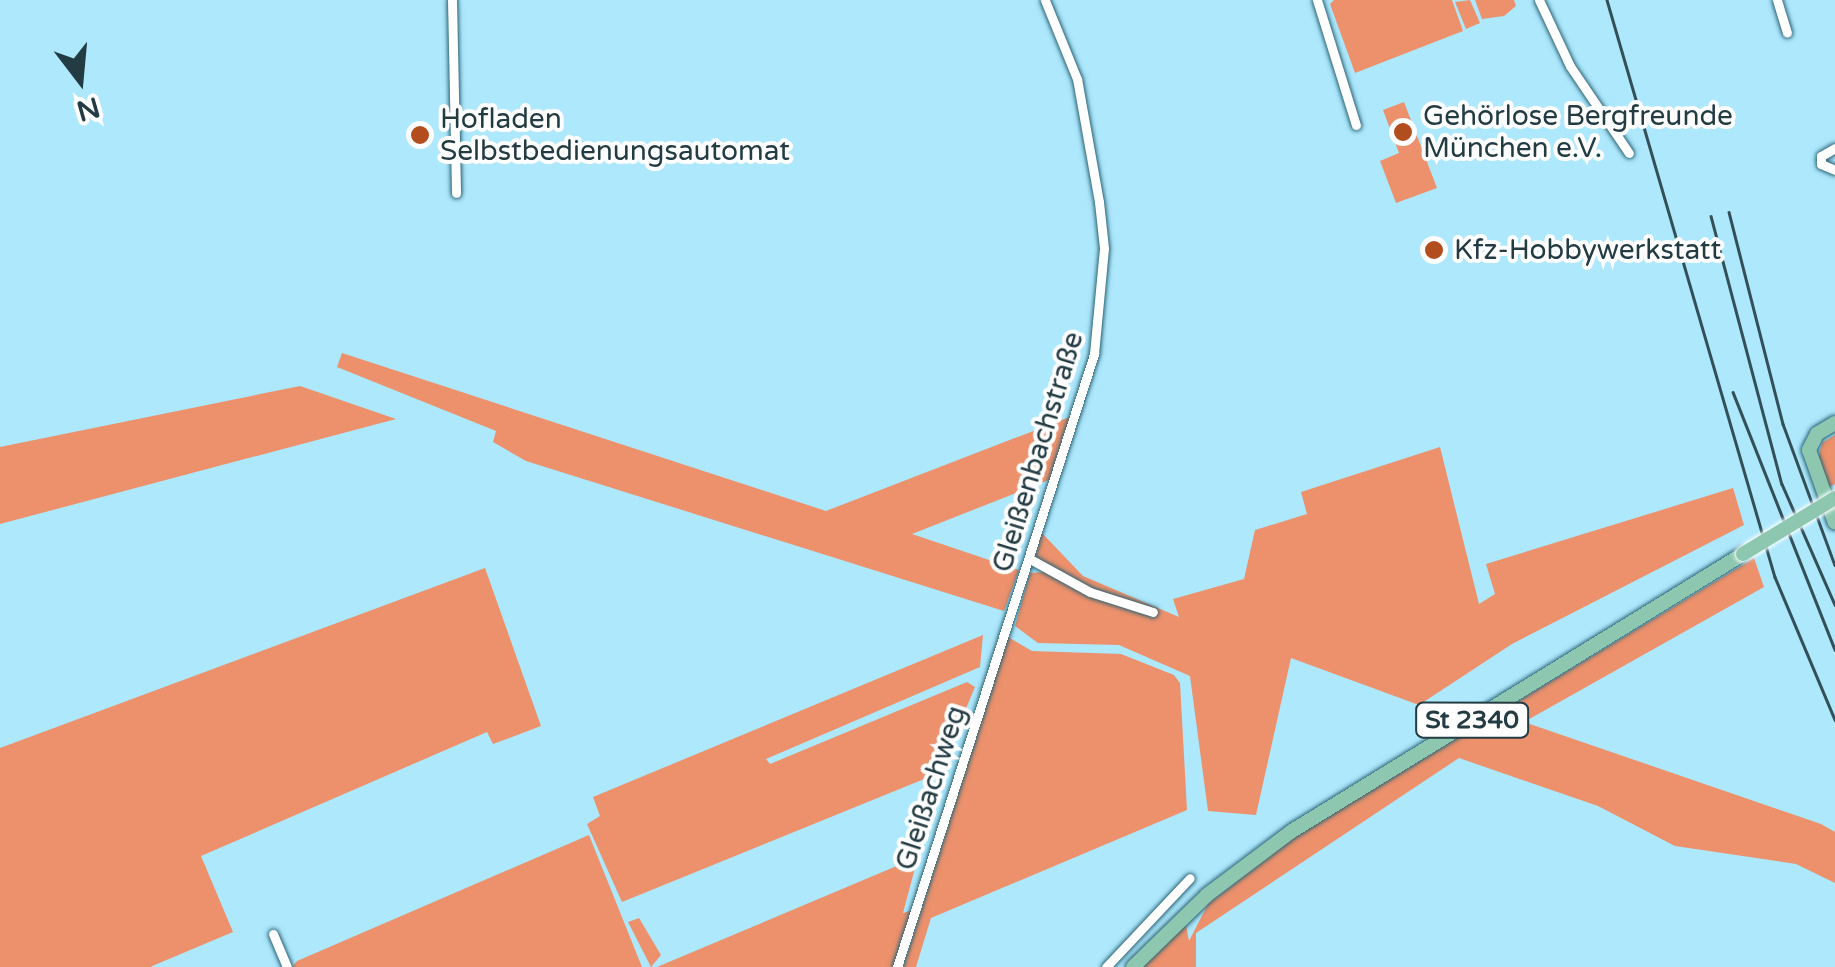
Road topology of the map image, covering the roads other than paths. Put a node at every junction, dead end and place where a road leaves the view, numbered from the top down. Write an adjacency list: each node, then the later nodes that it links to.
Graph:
1 (452, 0): 11 (street)
2 (1044, 0): 15 (street, Gleißenbachstraße)
3 (1317, 0): 7 (street)
4 (1539, 0): 9 (street)
5 (1777, 0): 6 (street)
6 (1787, 32)
7 (1356, 125)
8 (1835, 148): 10 (street)
9 (1629, 153)
10 (1835, 170)
11 (456, 194)
12 (1835, 423): 14 (main road)
13 (1835, 498): 23 (main road, St 2340, bridge)
14 (1835, 523)
15 (1030, 559): 16 (street); 17 (street, Gleißenbachstraße)
16 (1153, 612)
17 (1008, 622): 21 (street, Gleißachweg)
18 (1190, 878): 22 (street)
19 (273, 934): 20 (street)
20 (287, 967)
21 (898, 967)
22 (1106, 967)
23 (1133, 967)

